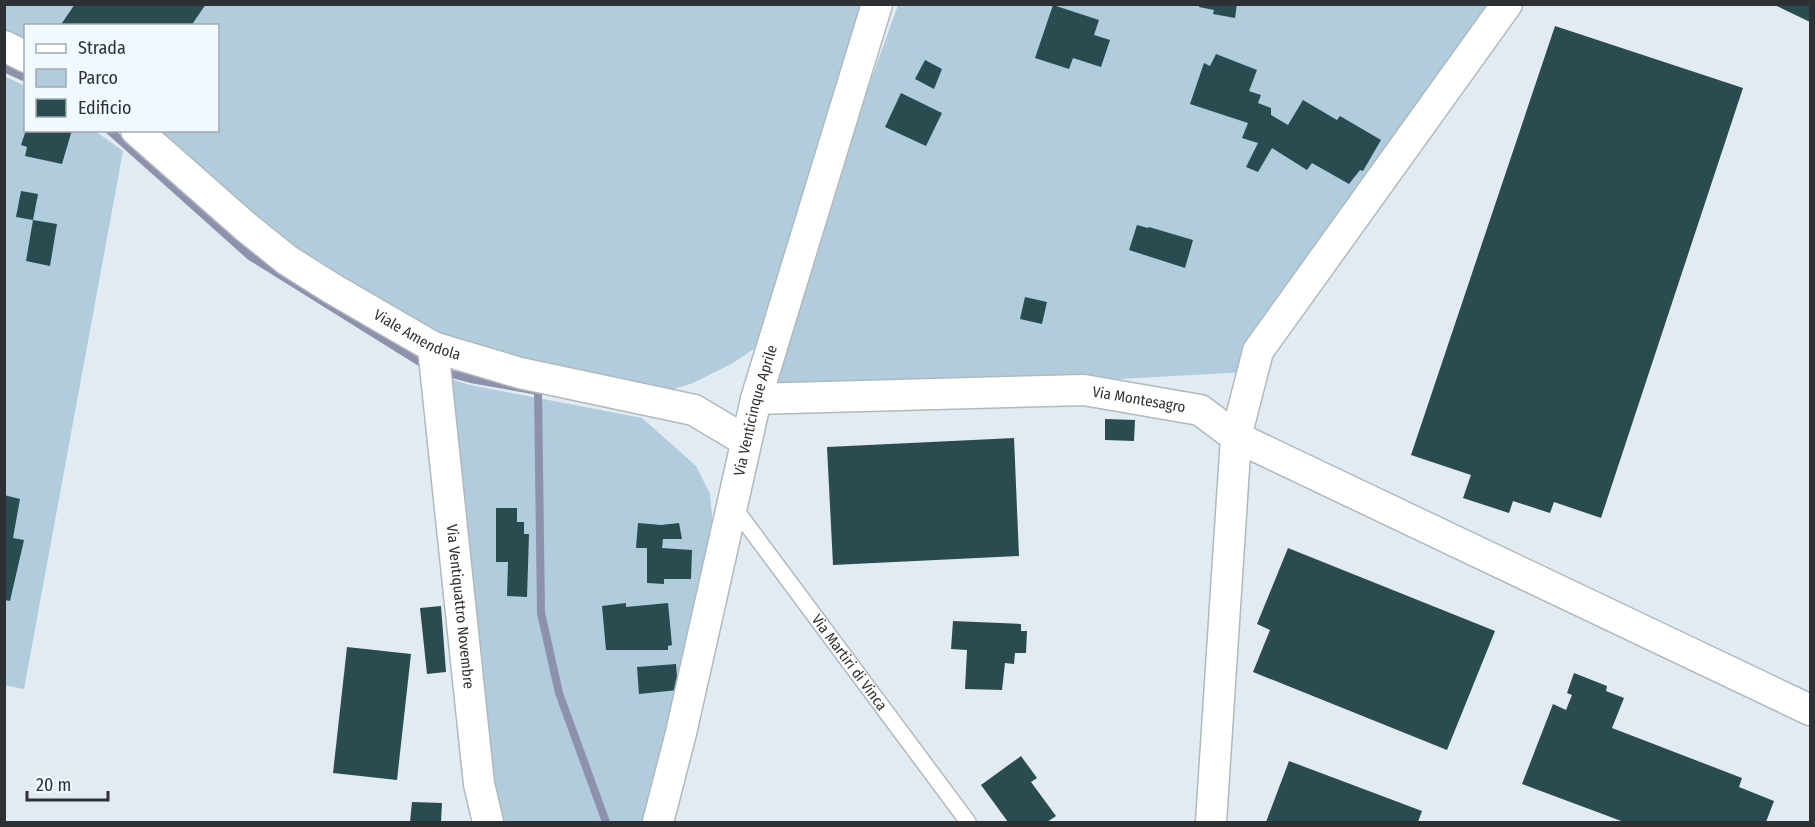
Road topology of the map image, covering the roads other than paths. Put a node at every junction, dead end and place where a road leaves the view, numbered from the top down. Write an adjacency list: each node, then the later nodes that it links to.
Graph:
1 (877, 4): 7 (street, Via Venticinque Aprile)
2 (1507, 4): 8 (street)
3 (4, 46): 4 (street)
4 (24, 56)
5 (138, 132): 6 (street, Viale Amendola)
6 (434, 354): 9 (street, Viale Amendola); 12 (street, Via Ventiquattro Novembre)
7 (756, 399): 8 (street, Via Montesagro); 9 (street, Via Venticinque Aprile)
8 (1236, 437): 11 (street, Via Montesagro); 15 (street)
9 (746, 441): 10 (street, Via Venticinque Aprile)
10 (731, 503): 13 (street, Via Venticinque Aprile); 14 (lane, Via Martiri di Vinca)
11 (1810, 710)
12 (489, 822)
13 (658, 822)
14 (968, 822)
15 (1211, 822)

